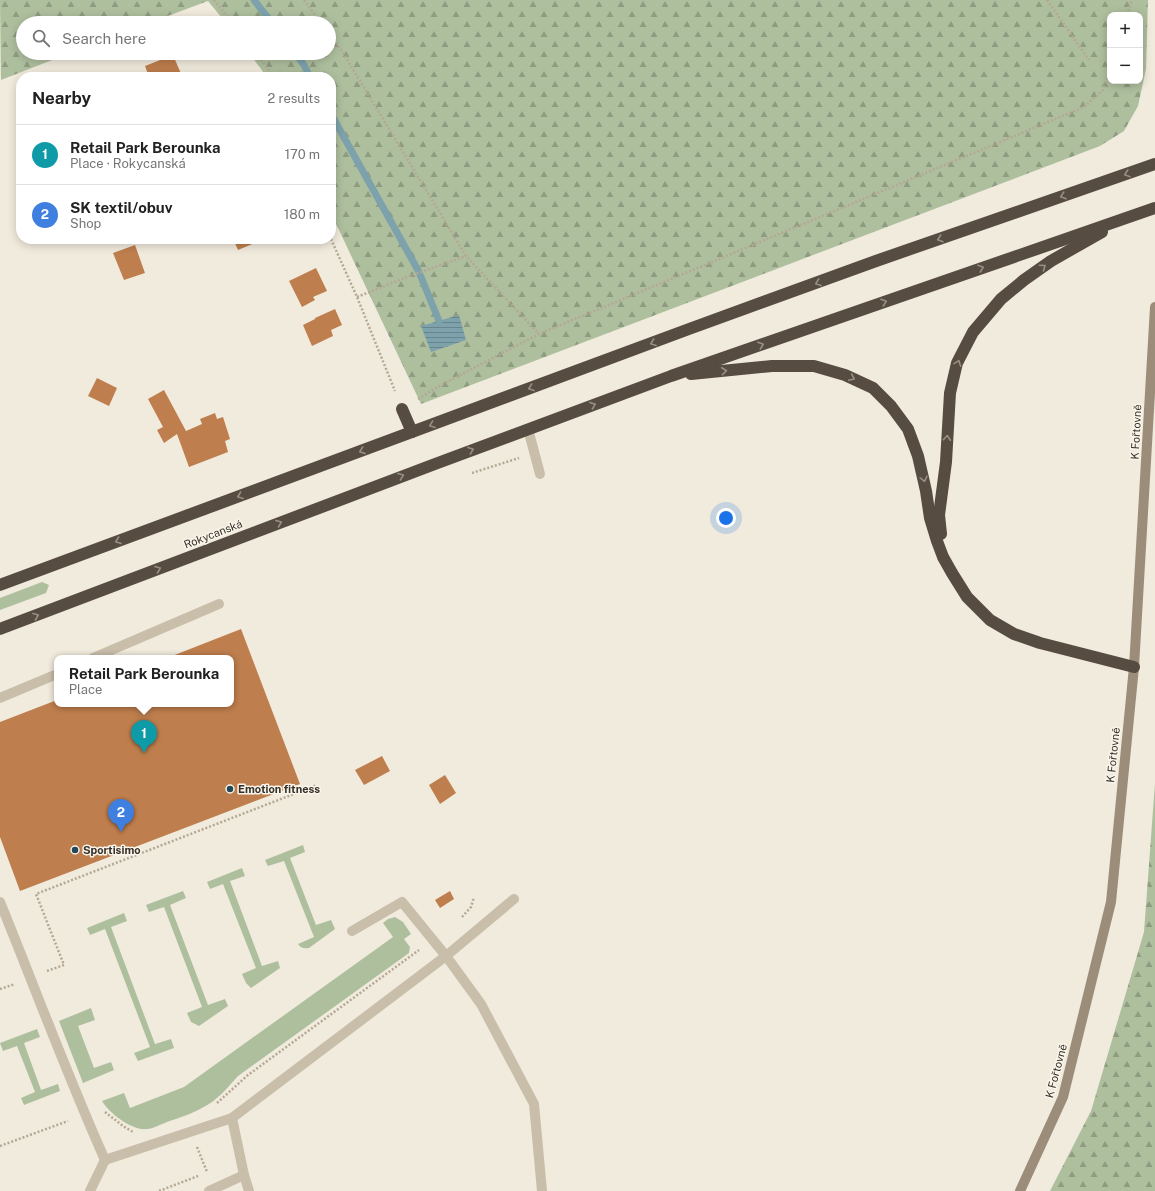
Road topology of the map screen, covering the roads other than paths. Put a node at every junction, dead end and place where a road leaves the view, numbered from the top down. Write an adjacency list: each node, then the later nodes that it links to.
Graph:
1 (1155, 164): 8 (highway, one-way to 8)
2 (1155, 208): 3 (highway)
3 (1079, 240): 5 (highway, one-way to 3); 10 (highway, one-way to 3)
4 (1155, 307): 15 (street, K Fořtovně)
5 (671, 376): 7 (highway, Rokycanská, one-way to 5); 10 (highway, one-way to 10)
6 (402, 408): 8 (highway)
7 (528, 429): 9 (lane); 13 (highway, Rokycanská, one-way to 7)
8 (412, 432): 11 (highway, one-way to 11)
9 (540, 474)
10 (952, 573): 15 (highway)
11 (0, 585)
12 (219, 604): 14 (lane)
13 (0, 630)
14 (100, 655)
15 (1134, 667): 29 (street, K Fořtovně)
16 (54, 675): 17 (lane)
17 (0, 698)
18 (514, 899): 21 (lane)
19 (0, 902): 23 (lane)
20 (352, 931): 21 (lane)
21 (446, 956): 22 (lane); 28 (lane)
22 (232, 1118): 23 (lane); 24 (lane)
23 (105, 1160): 25 (lane)
24 (244, 1175): 26 (lane); 27 (lane)
25 (90, 1191)
26 (209, 1191)
27 (249, 1191)
28 (542, 1191)
29 (1020, 1191)

